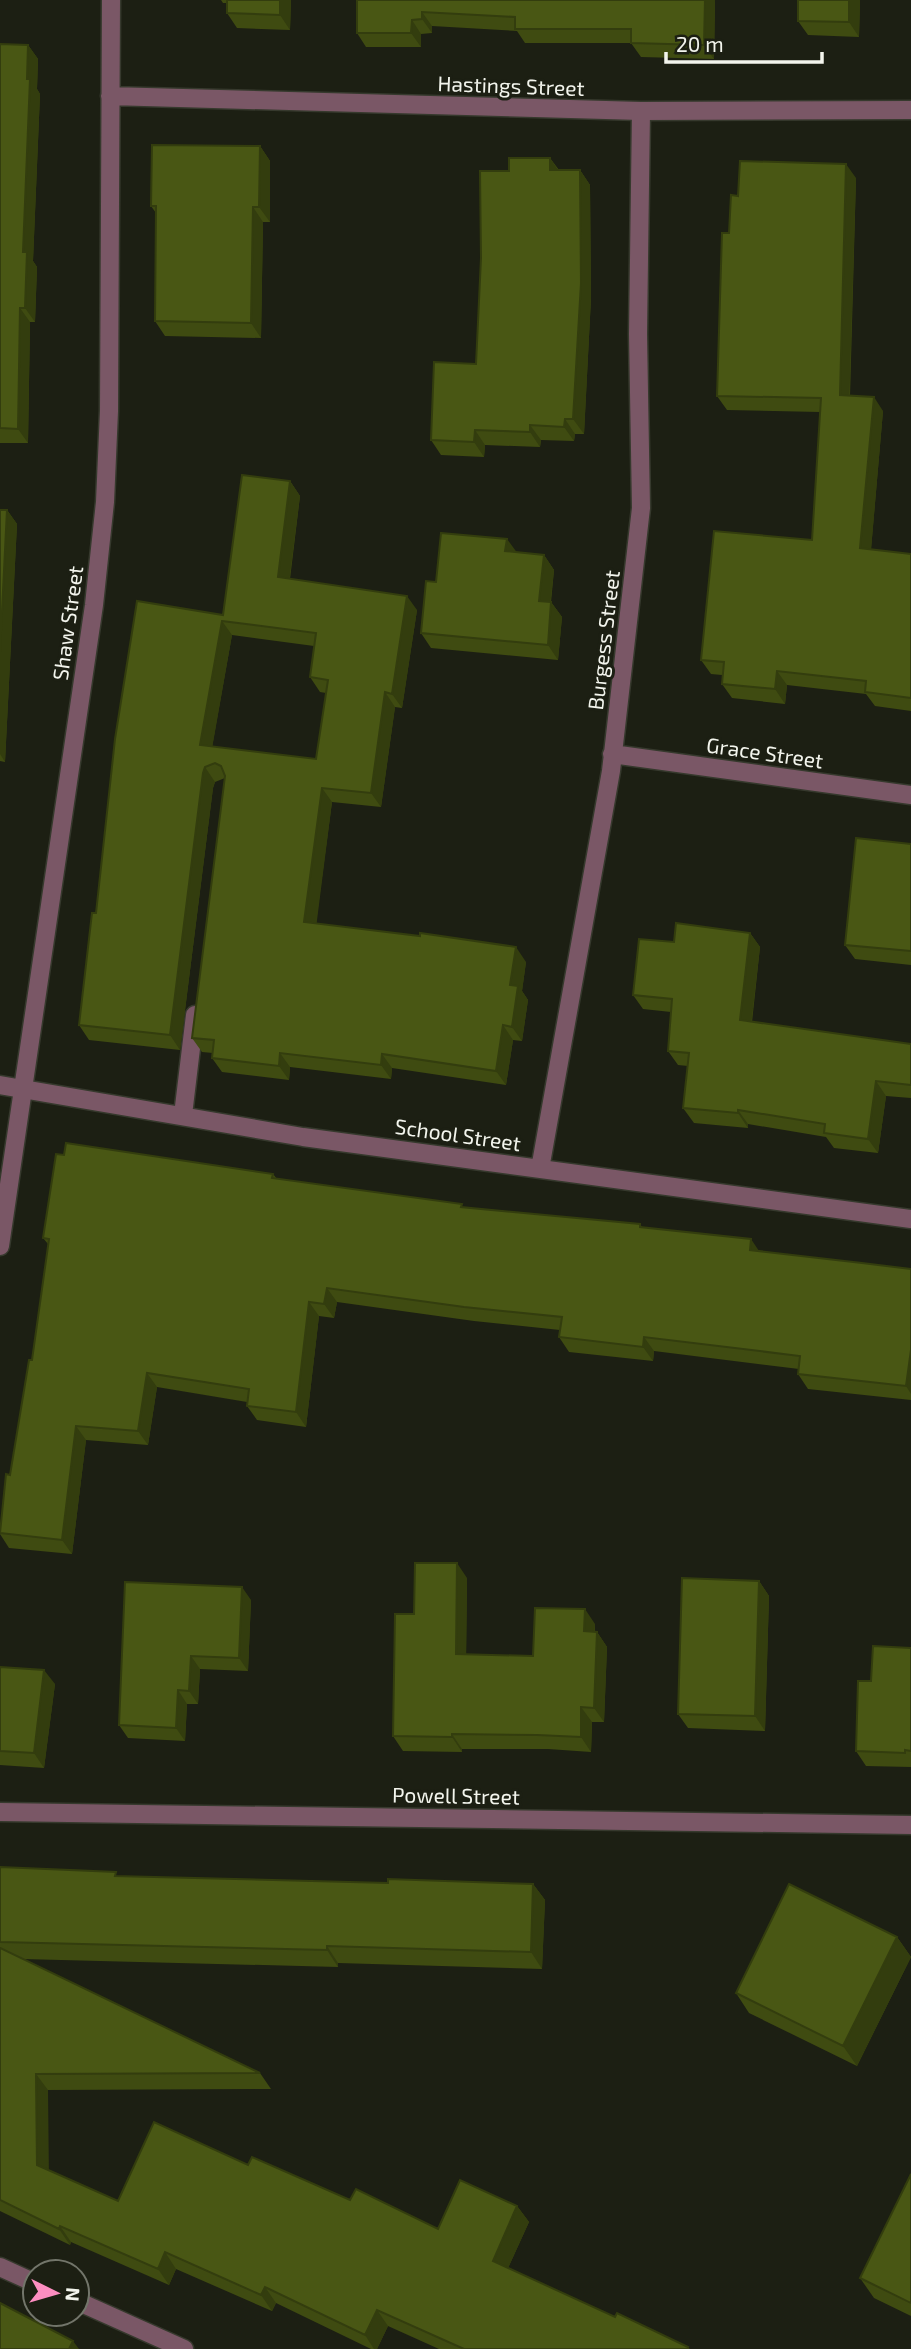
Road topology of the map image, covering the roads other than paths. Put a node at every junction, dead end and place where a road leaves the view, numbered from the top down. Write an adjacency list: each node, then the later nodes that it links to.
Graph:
1 (111, 0): 2 (street, Shaw Street)
2 (110, 96): 4 (street, Hastings Street); 9 (street, Shaw Street)
3 (911, 110): 4 (street, Hastings Street)
4 (641, 111): 5 (street, Burgess Street)
5 (612, 754): 6 (street, Grace Street); 11 (street, Burgess Street)
6 (911, 795)
7 (198, 993): 10 (street)
8 (0, 1085): 9 (street, School Street)
9 (23, 1088): 10 (street, School Street); 13 (street, Shaw Street)
10 (183, 1115): 11 (street, School Street)
11 (540, 1169): 12 (street, School Street)
12 (911, 1219)
13 (0, 1246)
14 (0, 1812): 15 (street, Powell Street)
15 (911, 1825)
16 (0, 2267): 17 (street)
17 (21, 2277)
18 (91, 2307): 19 (street)
19 (184, 2349)

